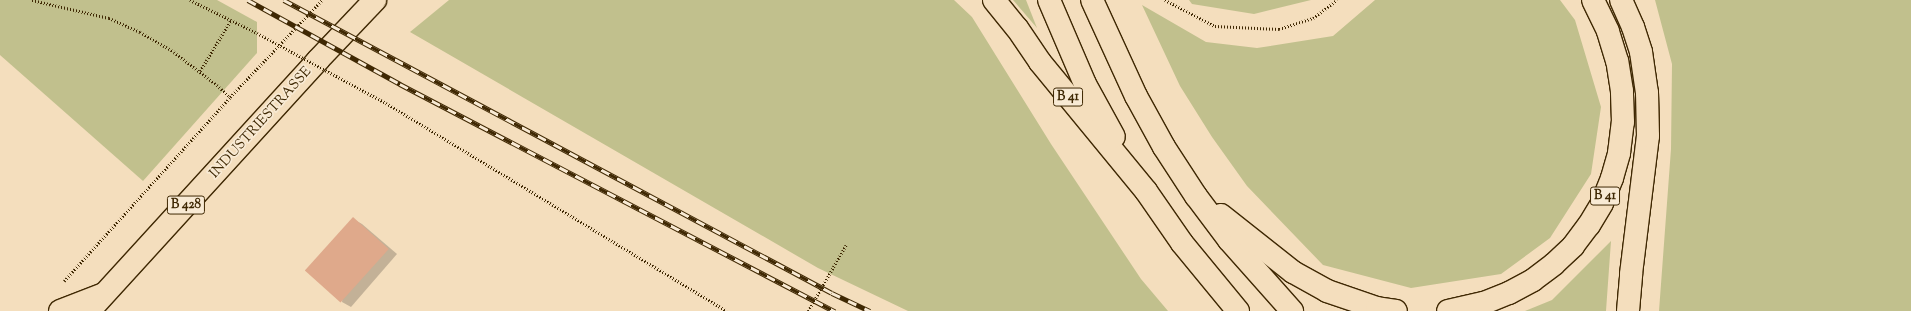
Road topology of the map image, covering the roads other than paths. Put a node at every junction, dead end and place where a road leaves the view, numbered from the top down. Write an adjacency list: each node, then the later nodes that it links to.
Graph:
1 (375, 0): 9 (main road, INDUSTRIESTRASSE / B 428)
2 (994, 0): 7 (main road, B 41)
3 (1049, 0): 7 (main road, B 41)
4 (1092, 0): 8 (main road)
5 (1593, 0): 15 (main road, B 41)
6 (1621, 0): 16 (main road, B 41)
7 (1146, 191): 12 (main road, B 41)
8 (1196, 196): 13 (main road); 14 (main road)
9 (105, 302): 10 (main road); 11 (main road, B 428)
10 (60, 311)
11 (89, 311)
12 (1238, 311)
13 (1292, 311)
14 (1396, 311)
15 (1448, 311)
16 (1628, 311)

